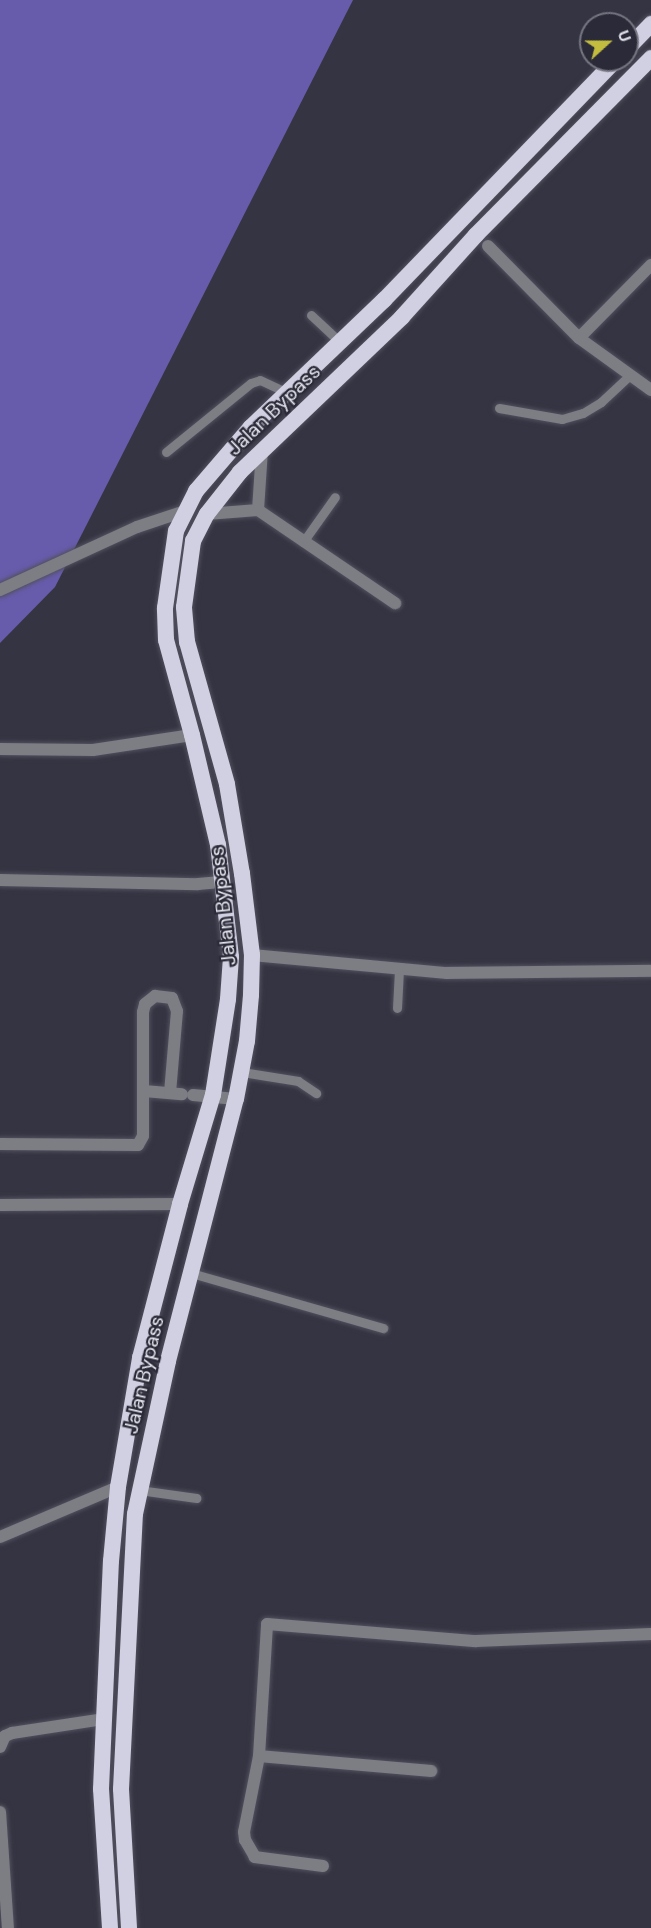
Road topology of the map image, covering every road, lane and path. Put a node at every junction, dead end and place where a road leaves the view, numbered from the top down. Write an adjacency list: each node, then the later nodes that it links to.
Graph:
1 (651, 24): 2 (highway)
2 (639, 36)
3 (651, 58): 5 (highway, Jalan Bypass)
4 (604, 72): 7 (highway, Jalan Bypass)
5 (482, 241): 9 (highway, Jalan Bypass); 10 (street)
6 (651, 265): 10 (street)
7 (384, 300): 9 (highway); 11 (highway, Jalan Bypass)
8 (311, 315): 11 (lane)
9 (402, 317): 16 (highway, Jalan Bypass)
10 (579, 338): 12 (street)
11 (339, 341): 14 (highway, Jalan Bypass)
12 (630, 375): 13 (street); 15 (lane)
13 (651, 390)
14 (286, 392): 17 (lane); 20 (highway, Jalan Bypass)
15 (499, 408)
16 (262, 450): 19 (street); 21 (highway, Jalan Bypass)
17 (166, 452)
18 (335, 498): 22 (lane)
19 (258, 510): 21 (street); 22 (street)
20 (185, 511): 23 (street); 25 (highway, Jalan Bypass)
21 (207, 513): 29 (highway, Jalan Bypass)
22 (303, 542): 24 (street)
23 (0, 590)
24 (395, 603)
25 (192, 735): 26 (street); 28 (highway, Jalan Bypass)
26 (0, 749)
27 (0, 880): 28 (street)
28 (223, 882): 37 (highway, Jalan Bypass)
29 (252, 955): 30 (street); 33 (highway, Jalan Bypass)
30 (399, 969): 31 (street); 32 (lane)
31 (651, 971)
32 (397, 1008)
33 (242, 1072): 35 (lane); 38 (highway, Jalan Bypass)
34 (144, 1091): 36 (street); 36 (street); 39 (street)
35 (316, 1093)
36 (182, 1094): 37 (street)
37 (213, 1095): 38 (street); 40 (highway, Jalan Bypass)
38 (236, 1099): 42 (highway, Jalan Bypass)
39 (0, 1144)
40 (180, 1204): 41 (street); 44 (highway, Jalan Bypass)
41 (0, 1205)
42 (191, 1273): 43 (lane); 45 (highway, Jalan Bypass)
43 (383, 1328)
44 (118, 1487): 47 (street); 49 (highway, Jalan Bypass)
45 (139, 1490): 46 (lane); 53 (highway, Jalan Bypass)
46 (196, 1498)
47 (0, 1537)
48 (651, 1634): 51 (street)
49 (103, 1719): 50 (street); 54 (highway, Jalan Bypass)
50 (0, 1747)
51 (260, 1756): 52 (street); 56 (street)
52 (430, 1771)
53 (121, 1789): 54 (highway); 59 (highway, Jalan Bypass)
54 (101, 1790): 58 (highway, Jalan Bypass)
55 (0, 1812): 57 (street)
56 (323, 1866)
57 (8, 1928)
58 (110, 1928)
59 (129, 1928)

